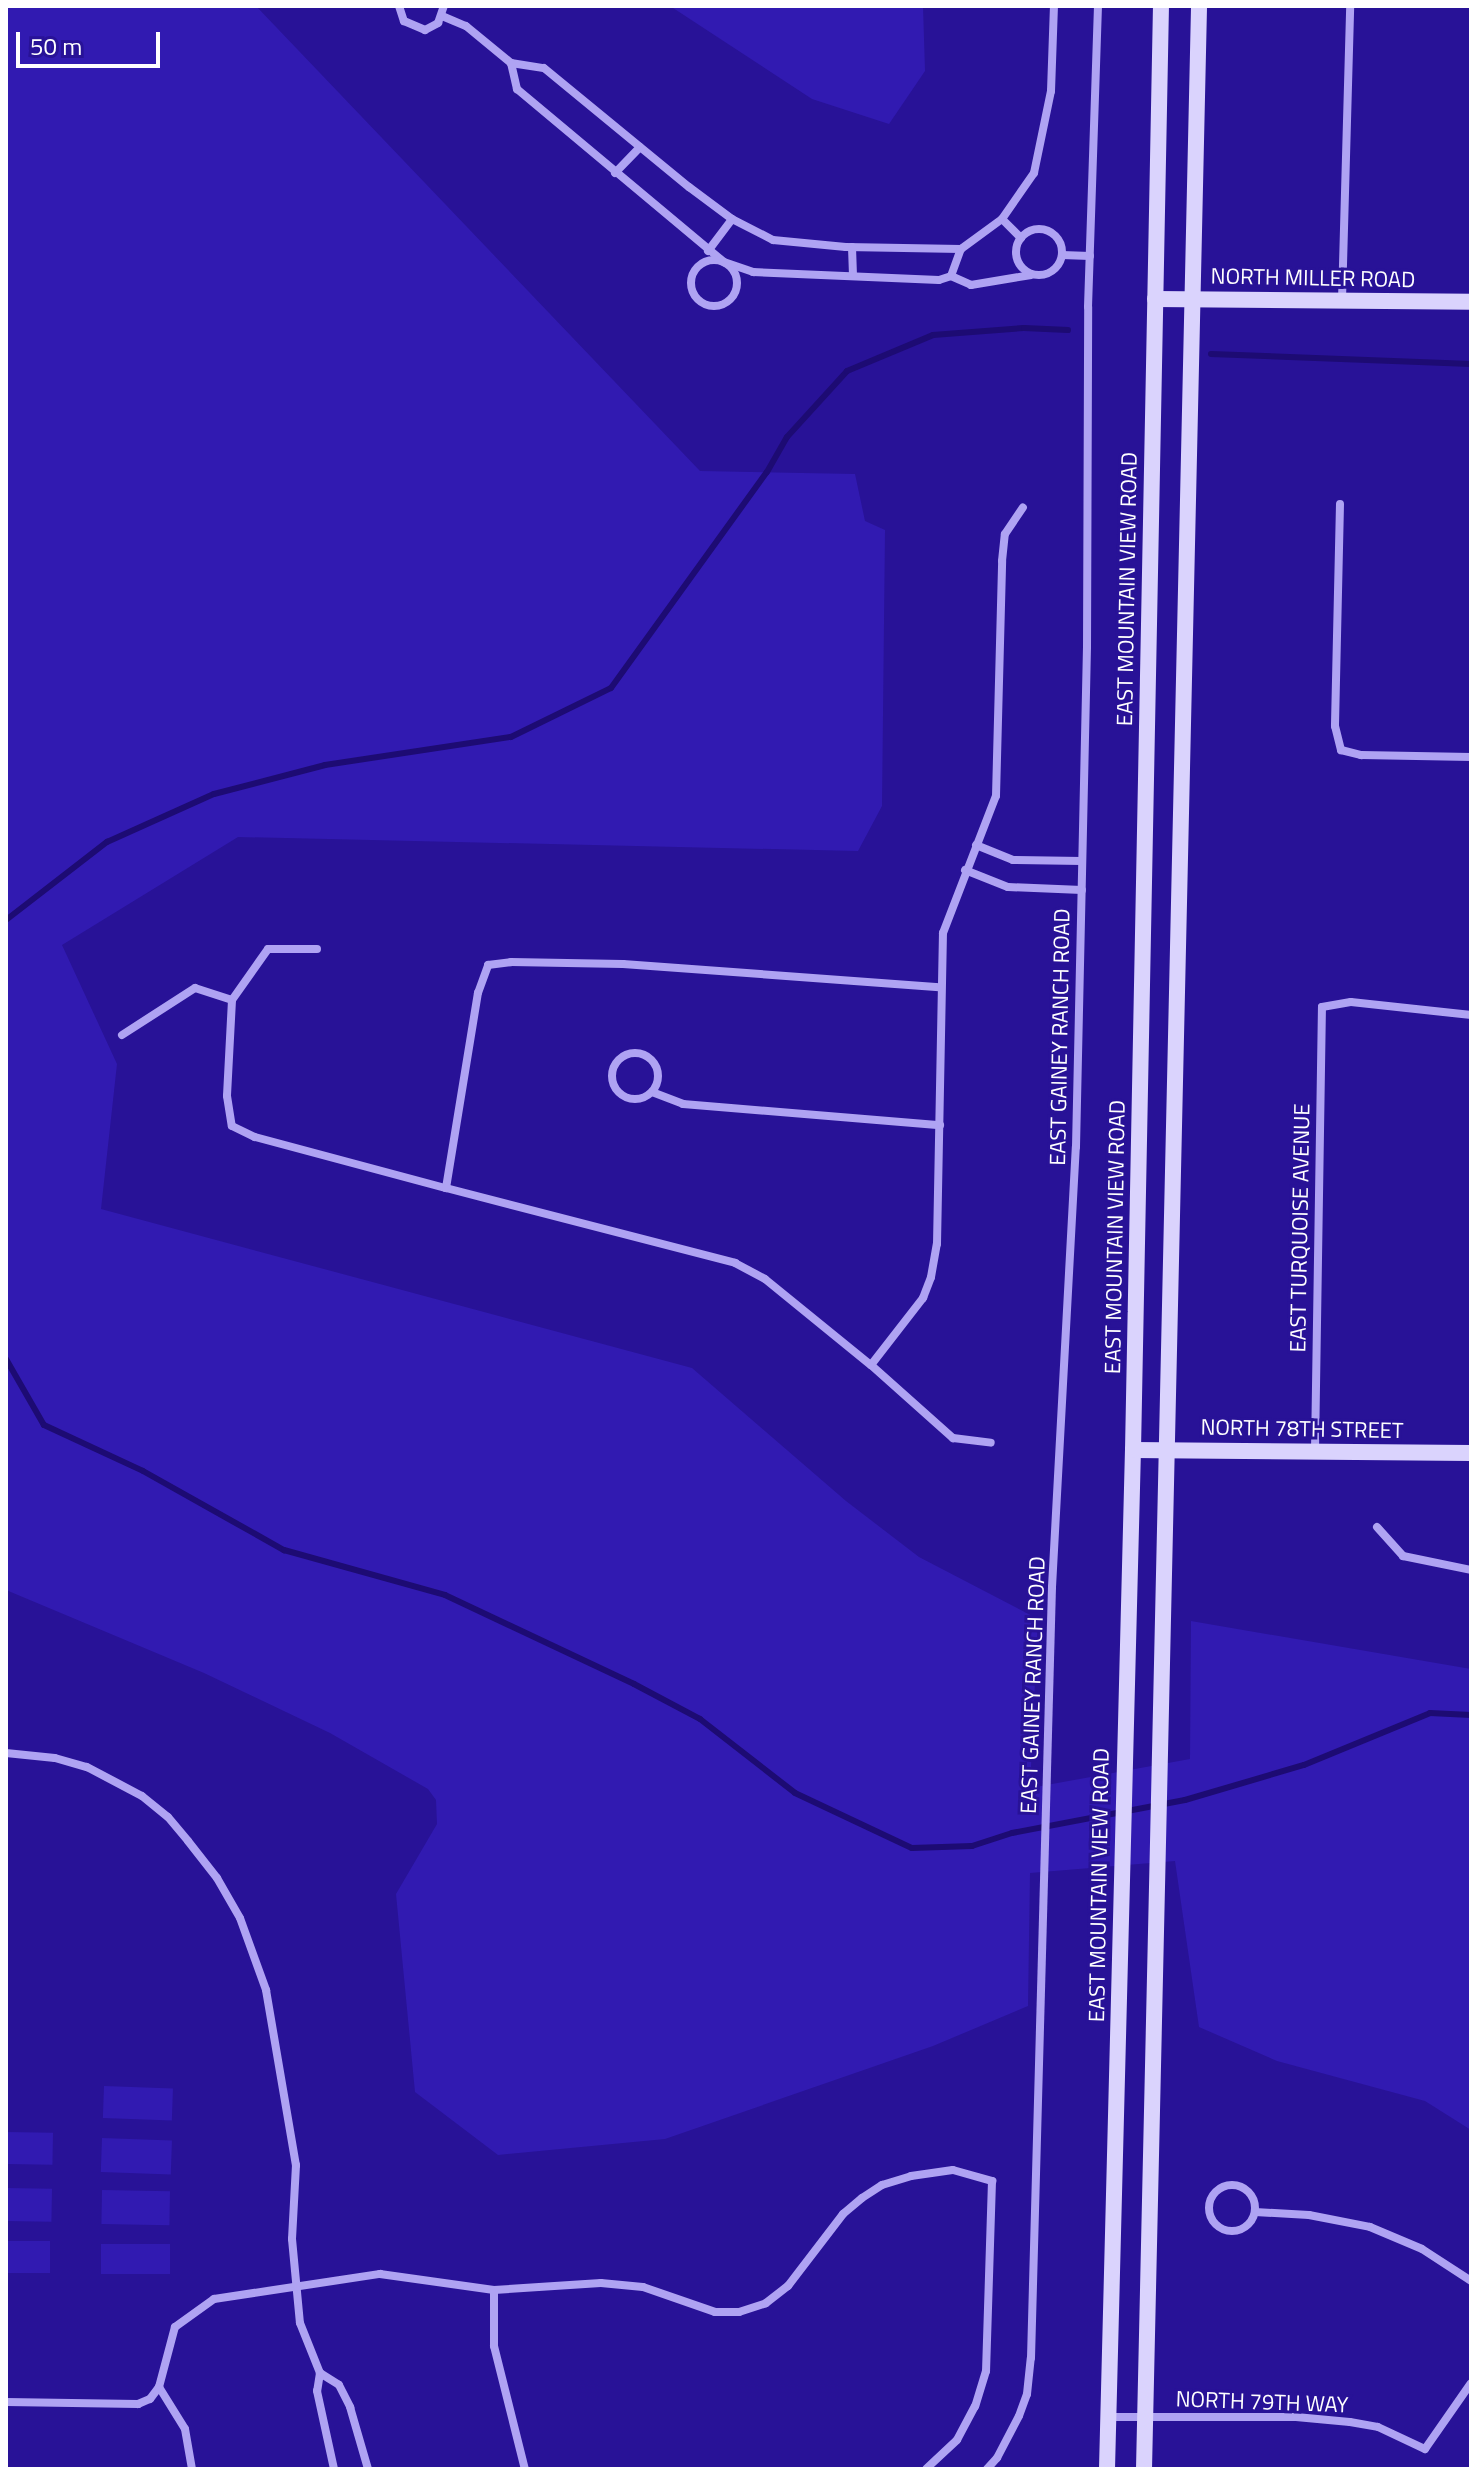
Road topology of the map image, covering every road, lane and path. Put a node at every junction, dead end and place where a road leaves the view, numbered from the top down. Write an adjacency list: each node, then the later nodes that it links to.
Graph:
1 (399, 6): 8 (street)
2 (444, 6): 8 (street)
3 (1054, 6): 13 (street)
4 (1098, 6): 19 (street, EAST GAINEY RANCH ROAD)
5 (1161, 6): 24 (main road, EAST MOUNTAIN VIEW ROAD)
6 (1199, 6): 25 (main road)
7 (1350, 6): 26 (street)
8 (442, 16): 9 (street)
9 (511, 63): 10 (street); 11 (street)
10 (640, 147): 11 (street); 12 (street)
11 (615, 173): 17 (street)
12 (732, 219): 15 (street); 17 (street)
13 (1002, 219): 14 (street); 16 (street)
14 (1021, 238): 18 (street); 21 (street)
15 (852, 247): 16 (street); 22 (street)
16 (961, 249): 23 (street)
17 (708, 251): 20 (street)
18 (1062, 255): 19 (street); 21 (street)
19 (1090, 256): 32 (street, EAST GAINEY RANCH ROAD)
20 (724, 262): 20 (street); 22 (street)
21 (1034, 274): 23 (street)
22 (853, 276): 23 (street)
23 (951, 276)
24 (1155, 299): 25 (main road, NORTH MILLER ROAD); 45 (main road, EAST MOUNTAIN VIEW ROAD)
25 (1192, 299): 26 (main road, NORTH MILLER ROAD); 46 (main road)
26 (1342, 300): 27 (main road, NORTH MILLER ROAD)
27 (1471, 302)
28 (1340, 504): 30 (street)
29 (1023, 507): 31 (street)
30 (1471, 757)
31 (976, 845): 32 (street); 33 (street)
32 (1082, 861): 34 (street, EAST GAINEY RANCH ROAD)
33 (965, 870): 34 (street, EAST GAINEY RANCH ROAD); 36 (street)
34 (1082, 890): 67 (street, EAST GAINEY RANCH ROAD)
35 (317, 949): 37 (street)
36 (939, 987): 41 (street); 42 (street)
37 (232, 1000): 39 (street); 42 (street)
38 (1471, 1015): 47 (street, EAST TURQUOISE AVENUE)
39 (122, 1035)
40 (652, 1092): 40 (street); 41 (street)
41 (940, 1125): 43 (street)
42 (446, 1188): 43 (street)
43 (871, 1365): 44 (street)
44 (991, 1443)
45 (1133, 1450): 46 (main road, NORTH 78TH STREET); 60 (main road, EAST MOUNTAIN VIEW ROAD)
46 (1167, 1450): 47 (main road, NORTH 78TH STREET); 61 (main road)
47 (1315, 1450): 48 (main road, NORTH 78TH STREET)
48 (1471, 1453)
49 (1377, 1527): 50 (street)
50 (1471, 1570)
51 (6, 1753): 54 (street)
52 (1255, 2212): 52 (street); 53 (street)
53 (1471, 2281)
54 (295, 2286): 55 (street); 56 (street); 58 (street)
55 (494, 2290): 65 (street); 66 (street)
56 (320, 2373): 63 (street); 64 (street)
57 (1471, 2383): 61 (street, NORTH 79TH WAY)
58 (159, 2387): 59 (street); 62 (street)
59 (6, 2402)
60 (1108, 2417): 61 (street, NORTH 79TH WAY); 68 (main road, EAST MOUNTAIN VIEW ROAD)
61 (1145, 2417): 69 (main road)
62 (192, 2469)
63 (334, 2469)
64 (368, 2469)
65 (525, 2469)
66 (926, 2469)
67 (987, 2469)
68 (1107, 2469)
69 (1144, 2469)

